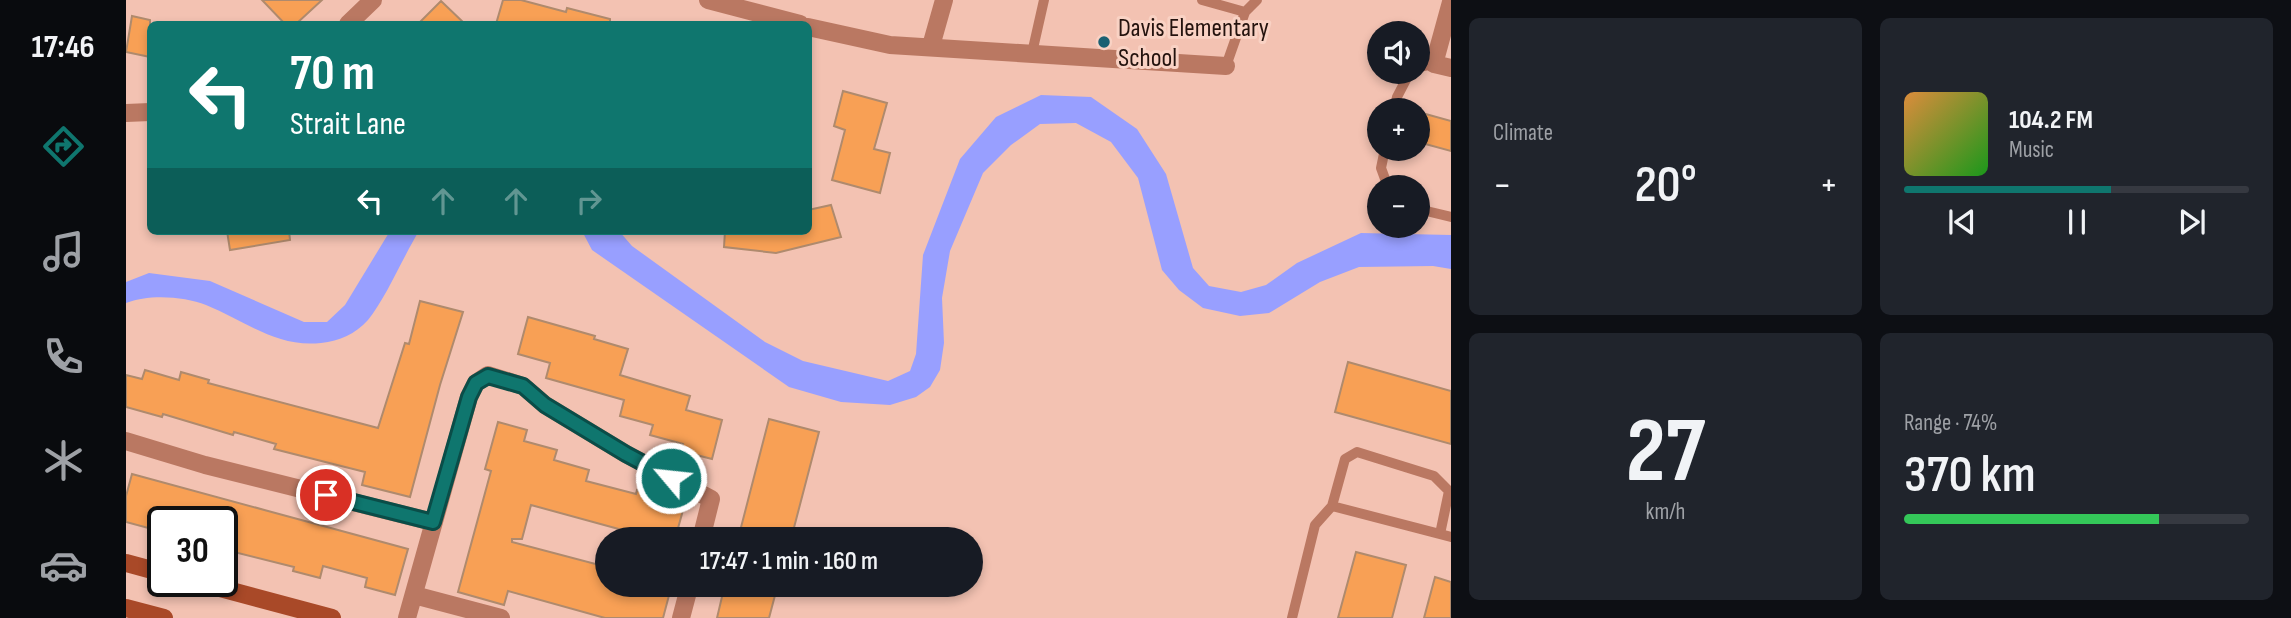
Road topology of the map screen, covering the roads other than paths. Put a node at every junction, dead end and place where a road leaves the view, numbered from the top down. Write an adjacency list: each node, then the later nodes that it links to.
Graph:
1 (373, 0): 9 (street)
2 (708, 0): 10 (street)
3 (944, 0): 12 (street)
4 (1044, 0): 13 (lane)
5 (1202, 0): 8 (lane)
6 (1257, 0): 8 (lane)
7 (1451, 2): 15 (street)
8 (1245, 12): 14 (lane)
9 (351, 21)
10 (788, 21)
11 (812, 28): 12 (street)
12 (931, 46): 13 (street)
13 (1032, 53): 14 (street)
14 (1226, 66)
15 (1434, 66)
16 (147, 112): 17 (street)
17 (126, 113)
18 (1430, 211): 19 (lane)
19 (1451, 217)
20 (126, 441): 22 (street)
21 (1332, 506): 24 (lane); 24 (lane); 36 (lane)
22 (433, 522): 23 (street); 28 (street)
23 (704, 527)
24 (1446, 536)
25 (126, 563): 26 (main road)
26 (147, 569)
27 (238, 593): 32 (main road)
28 (414, 594): 33 (street); 34 (street)
29 (687, 597): 35 (street)
30 (126, 608): 31 (main road)
31 (164, 618)
32 (332, 618)
33 (407, 618)
34 (501, 618)
35 (681, 618)
36 (1292, 618)

